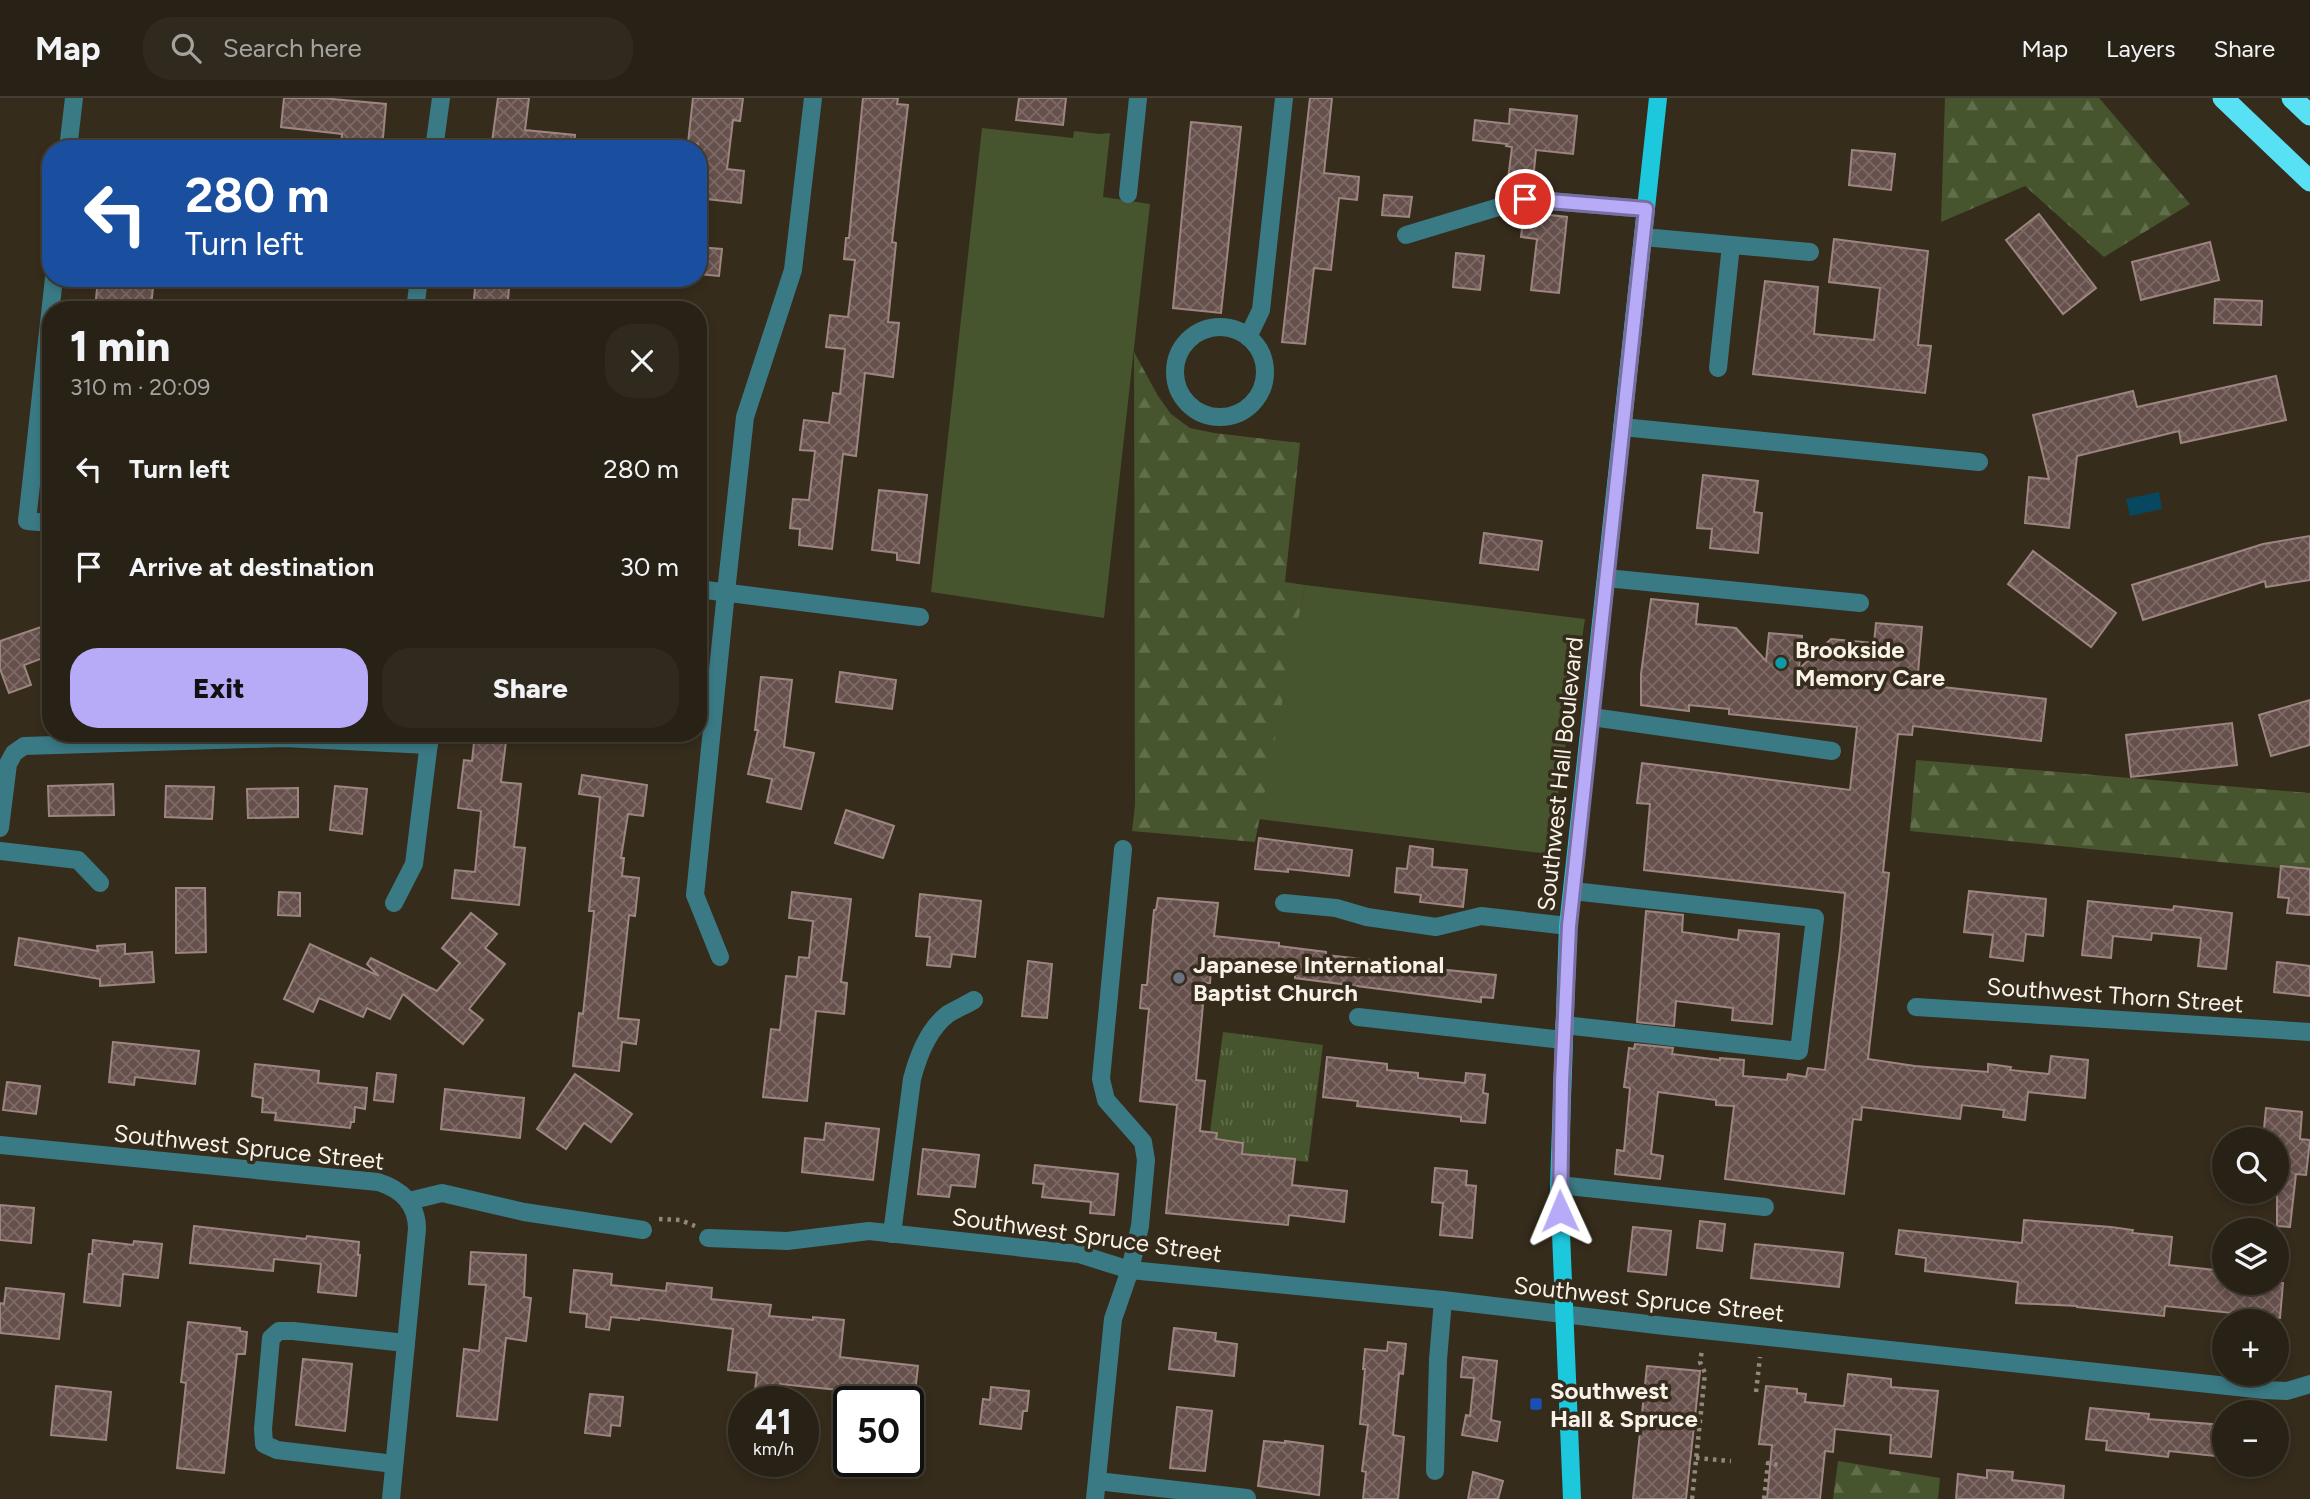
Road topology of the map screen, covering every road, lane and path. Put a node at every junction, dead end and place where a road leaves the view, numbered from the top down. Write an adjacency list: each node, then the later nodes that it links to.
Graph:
1 (74, 98): 10 (street)
2 (440, 98): 11 (street)
3 (813, 98): 27 (street)
4 (1138, 98): 13 (street)
5 (1284, 98): 19 (street)
6 (1658, 98): 14 (main road, Southwest Hall Boulevard)
7 (2223, 98): 12 (highway)
8 (2292, 98): 9 (highway)
9 (2310, 115)
10 (69, 140)
11 (435, 140)
12 (2310, 181)
13 (1128, 194)
14 (1646, 209): 15 (street); 16 (main road, Southwest Hall Boulevard)
15 (1406, 235)
16 (1643, 237): 17 (street); 22 (main road, Southwest Hall Boulevard)
17 (1731, 245): 18 (street); 20 (street)
18 (1810, 252)
19 (1248, 337): 19 (street)
20 (1718, 368)
21 (42, 386): 24 (street)
22 (1622, 427): 23 (street); 25 (main road, Southwest Hall Boulevard)
23 (1979, 462)
24 (42, 522)
25 (1606, 578): 28 (street); 30 (main road, Southwest Hall Boulevard)
26 (707, 590): 27 (street)
27 (726, 592): 29 (street); 42 (street)
28 (1860, 603)
29 (920, 617)
30 (1592, 717): 33 (street); 38 (main road, Southwest Hall Boulevard)
31 (154, 742): 34 (street)
32 (430, 742): 39 (street)
33 (1832, 751)
34 (0, 828)
35 (1123, 849): 55 (street)
36 (0, 851): 37 (street)
37 (100, 883)
38 (1573, 891): 41 (main road, Southwest Hall Boulevard); 46 (street)
39 (394, 903)
40 (1284, 904): 41 (street)
41 (1569, 926): 46 (main road, Southwest Hall Boulevard)
42 (720, 957)
43 (974, 1000): 53 (street)
44 (1916, 1007): 47 (street, Southwest Thorn Street)
45 (1358, 1017): 46 (street)
46 (1564, 1032): 49 (main road, Southwest Hall Boulevard)
47 (2310, 1032)
48 (0, 1145): 50 (street, Southwest Spruce Street)
49 (1559, 1185): 51 (street); 57 (main road, Southwest Hall Boulevard)
50 (409, 1201): 52 (street, Southwest Spruce Street); 58 (street)
51 (1765, 1207)
52 (643, 1230): 54 (path)
53 (892, 1234): 54 (street, Southwest Spruce Street); 55 (street, Southwest Spruce Street)
54 (708, 1238)
55 (1129, 1270): 56 (street, Southwest Spruce Street); 68 (street)
56 (1443, 1300): 57 (street, Southwest Spruce Street); 67 (street)
57 (1564, 1315): 61 (street, Southwest Spruce Street); 71 (main road, Southwest Hall Boulevard)
58 (406, 1343): 65 (street); 65 (street)
59 (1702, 1349): 63 (path)
60 (1760, 1356): 62 (path)
61 (2310, 1384)
62 (1756, 1392)
63 (1696, 1458): 64 (path); 72 (path)
64 (1731, 1461)
65 (394, 1464): 70 (street)
66 (1779, 1465): 73 (path)
67 (1435, 1471)
68 (1096, 1490): 69 (street)
69 (1247, 1498)
70 (391, 1499)
71 (1572, 1499)
72 (1692, 1499)
73 (1764, 1499)

